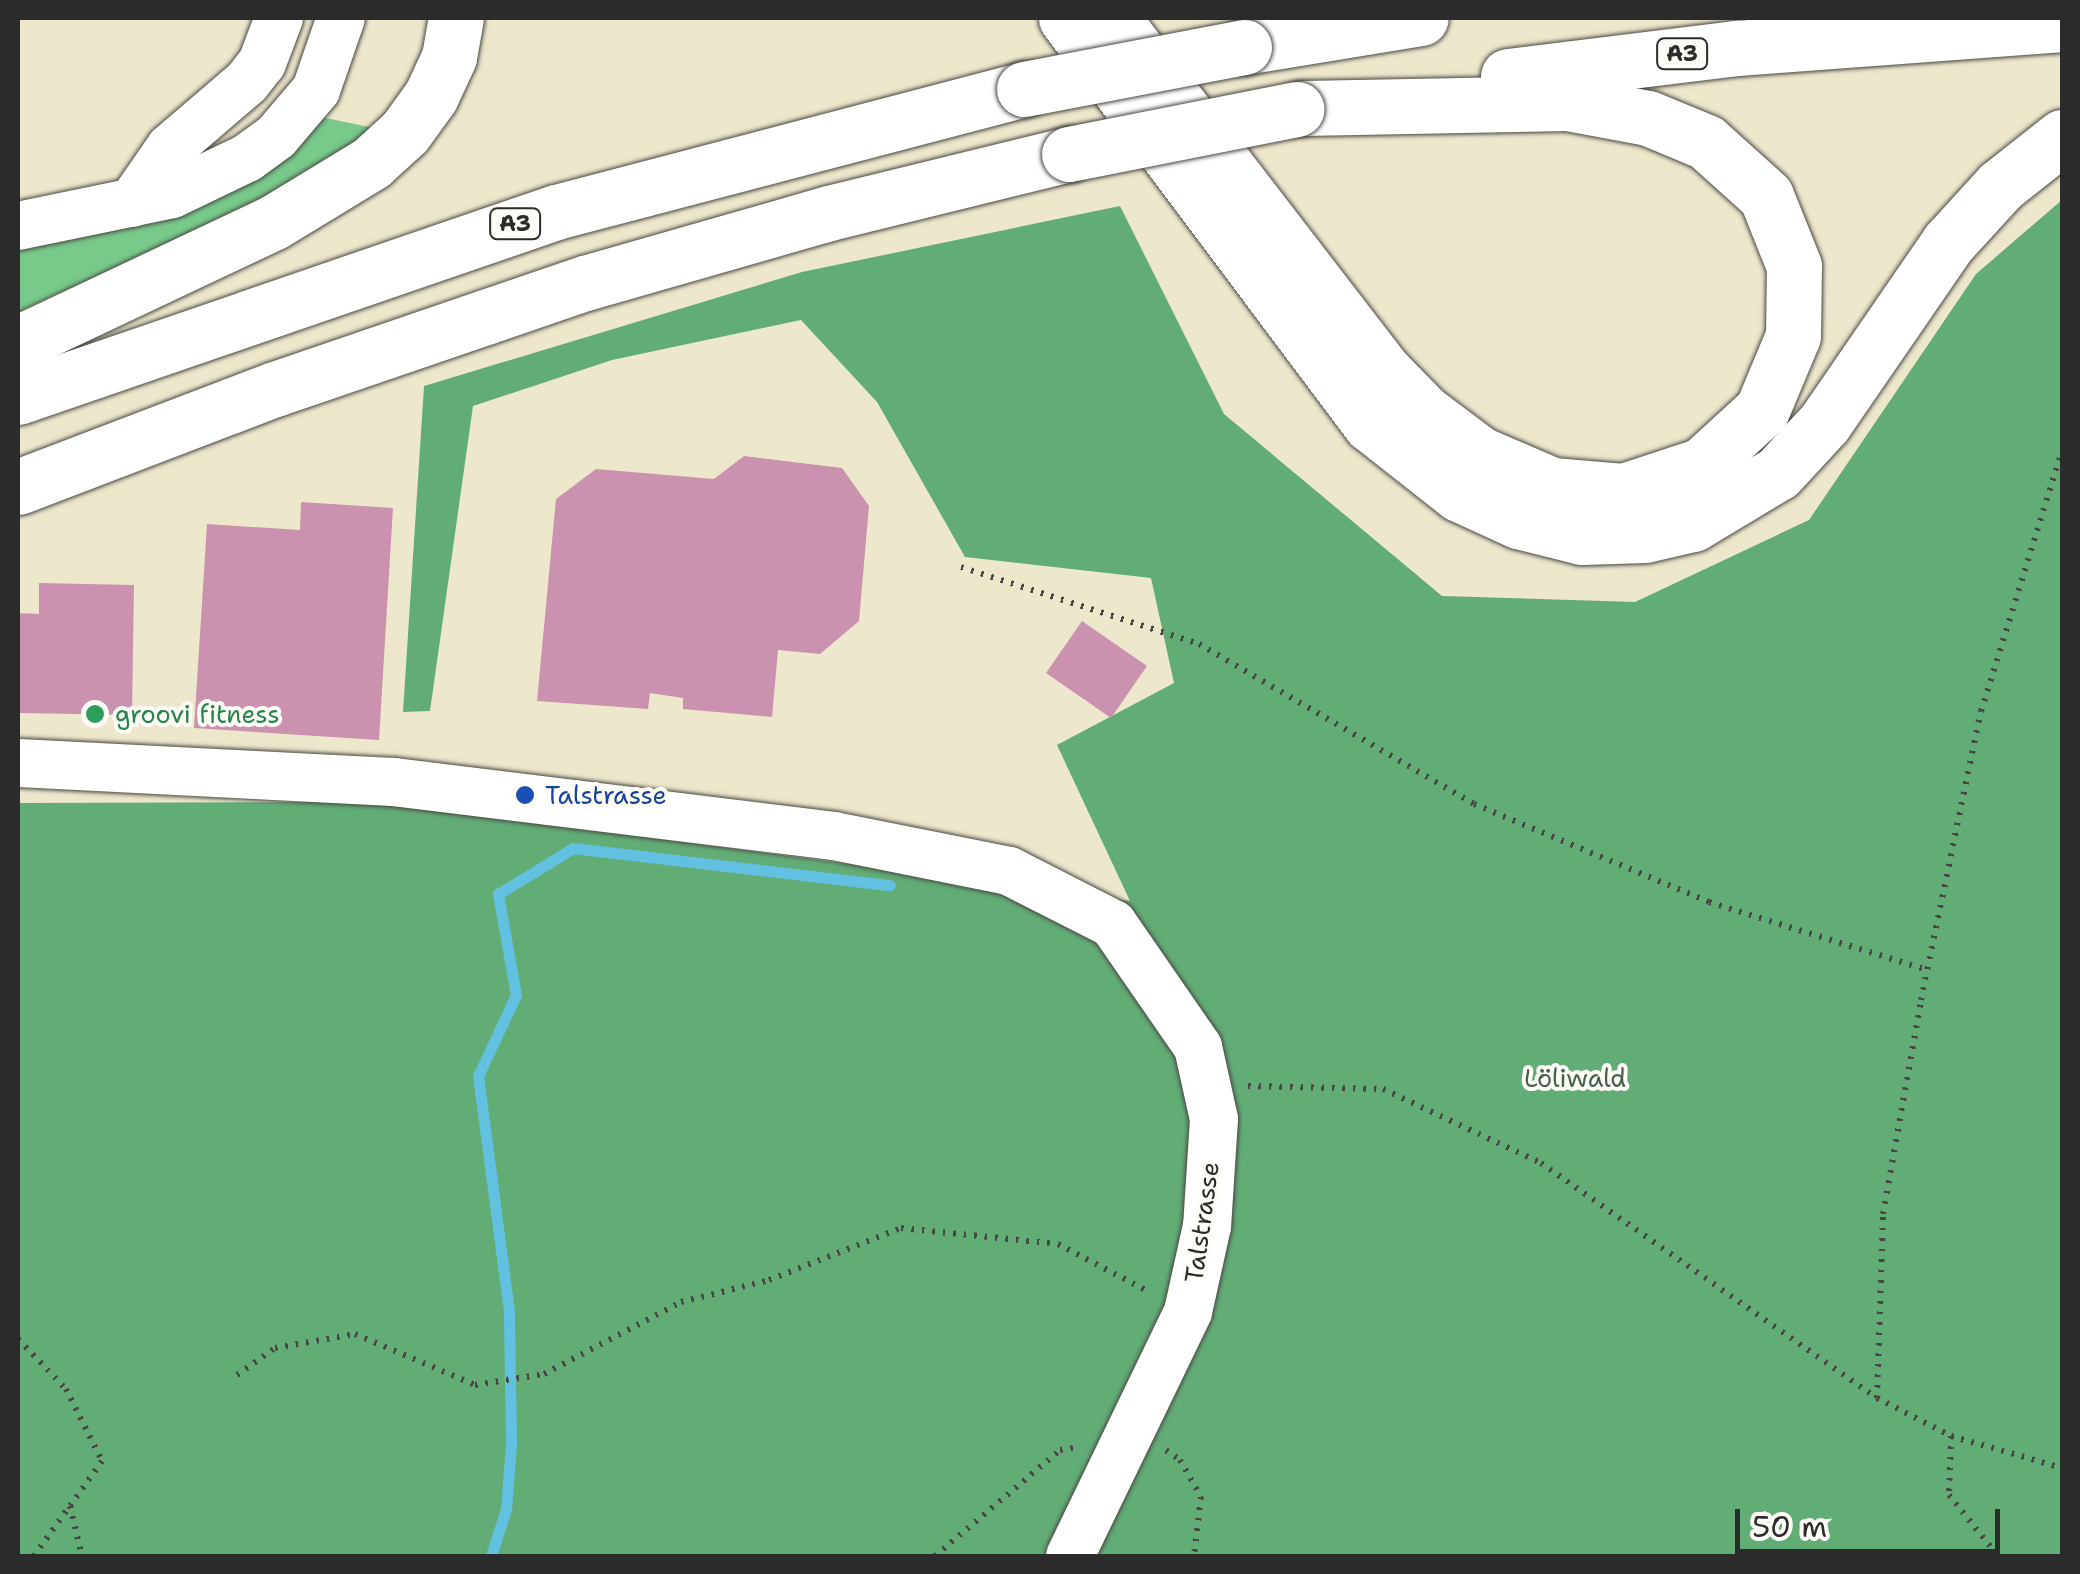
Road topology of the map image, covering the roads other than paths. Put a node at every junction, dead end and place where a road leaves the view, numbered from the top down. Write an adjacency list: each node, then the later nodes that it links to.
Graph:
1 (279, 18): 10 (street)
2 (341, 18): 10 (street)
3 (456, 18): 12 (highway)
4 (1066, 18): 9 (highway)
5 (1112, 18): 8 (highway)
6 (1421, 18): 13 (highway, A3, bridge)
7 (2062, 24): 8 (highway, A3)
8 (1300, 108): 14 (highway, A3, bridge)
9 (2062, 137)
10 (132, 203): 11 (street)
11 (18, 226)
12 (18, 343)
13 (18, 397)
14 (18, 488)
15 (18, 763): 16 (street, Talstrasse)
16 (1070, 1556)

